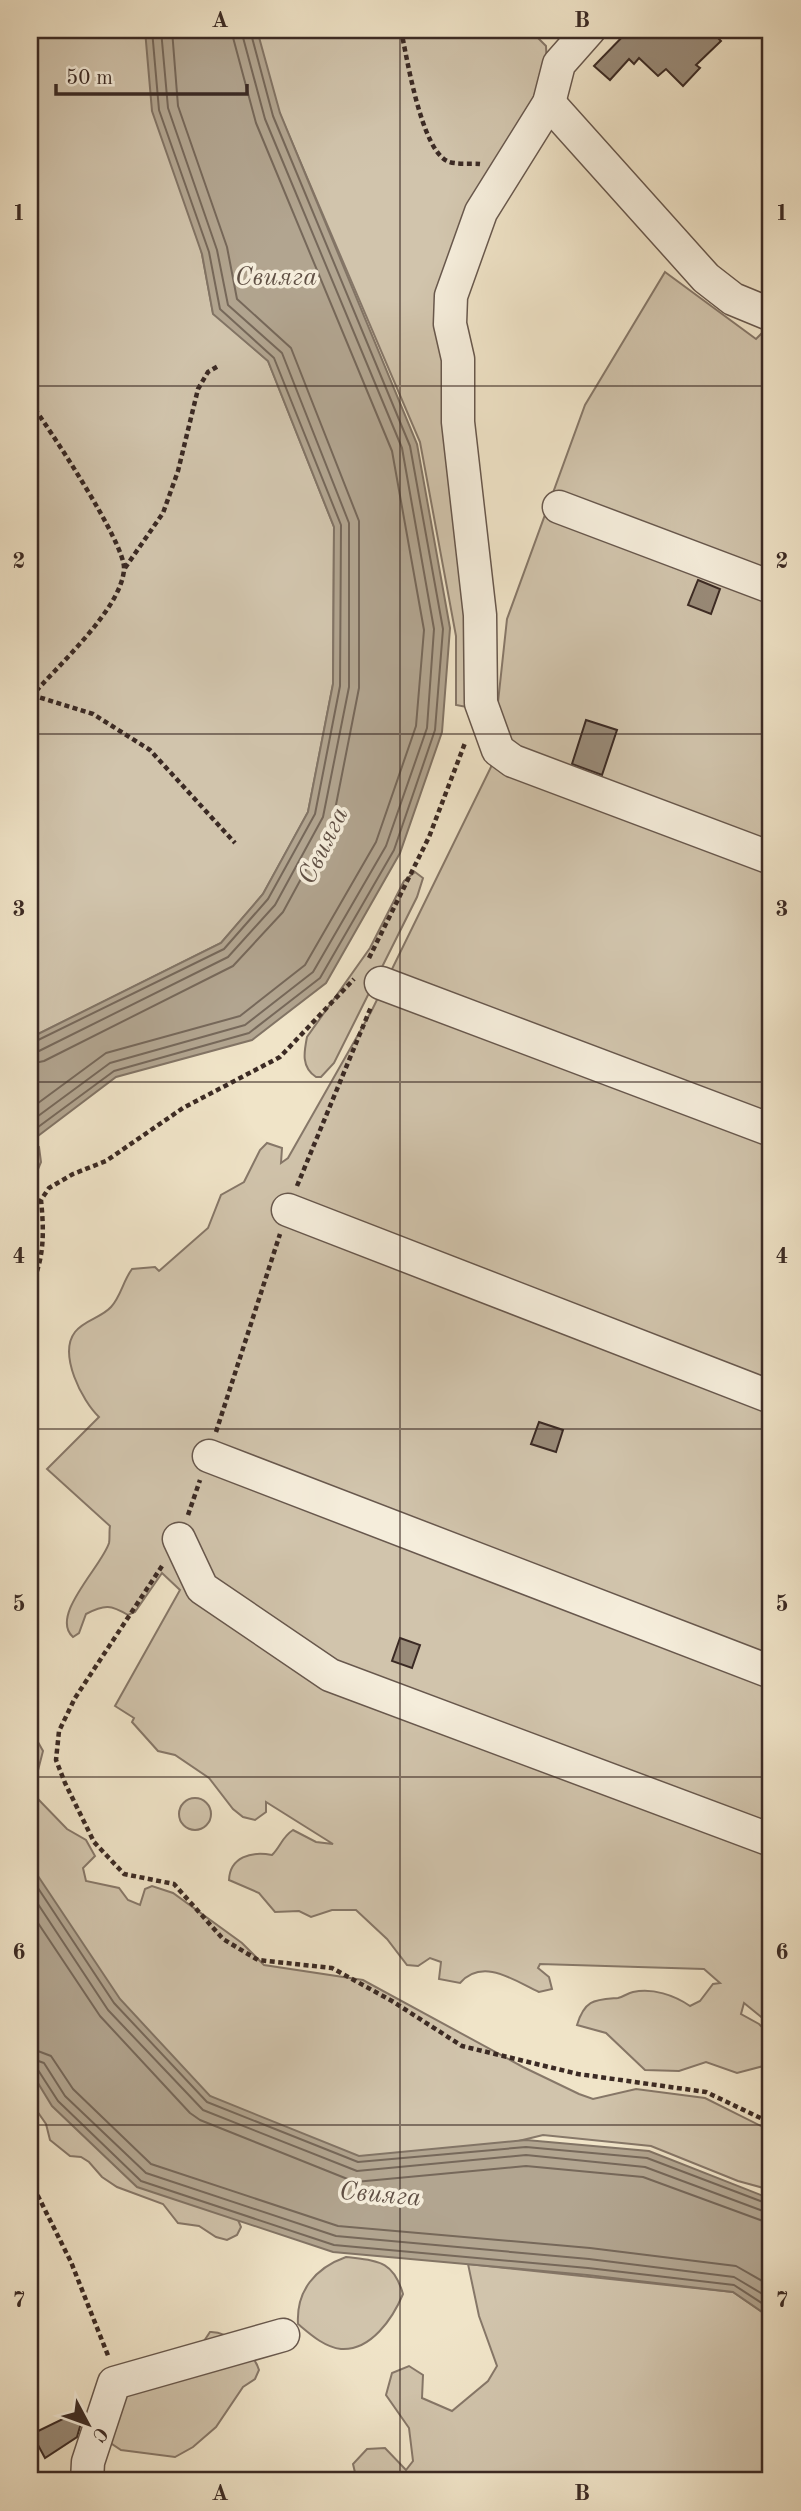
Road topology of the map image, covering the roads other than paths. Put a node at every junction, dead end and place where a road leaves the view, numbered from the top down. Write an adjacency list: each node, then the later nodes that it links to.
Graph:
1 (589, 30): 2 (street)
2 (549, 103): 3 (street); 6 (street)
3 (770, 313)
4 (559, 507): 5 (street)
5 (771, 587)
6 (771, 858)
7 (367, 976): 8 (street)
8 (771, 1130)
9 (288, 1210): 10 (street)
10 (771, 1397)
11 (209, 1456): 13 (street)
12 (179, 1539): 14 (street)
13 (771, 1672)
14 (771, 1840)
15 (282, 2335): 16 (street)
16 (87, 2481)

